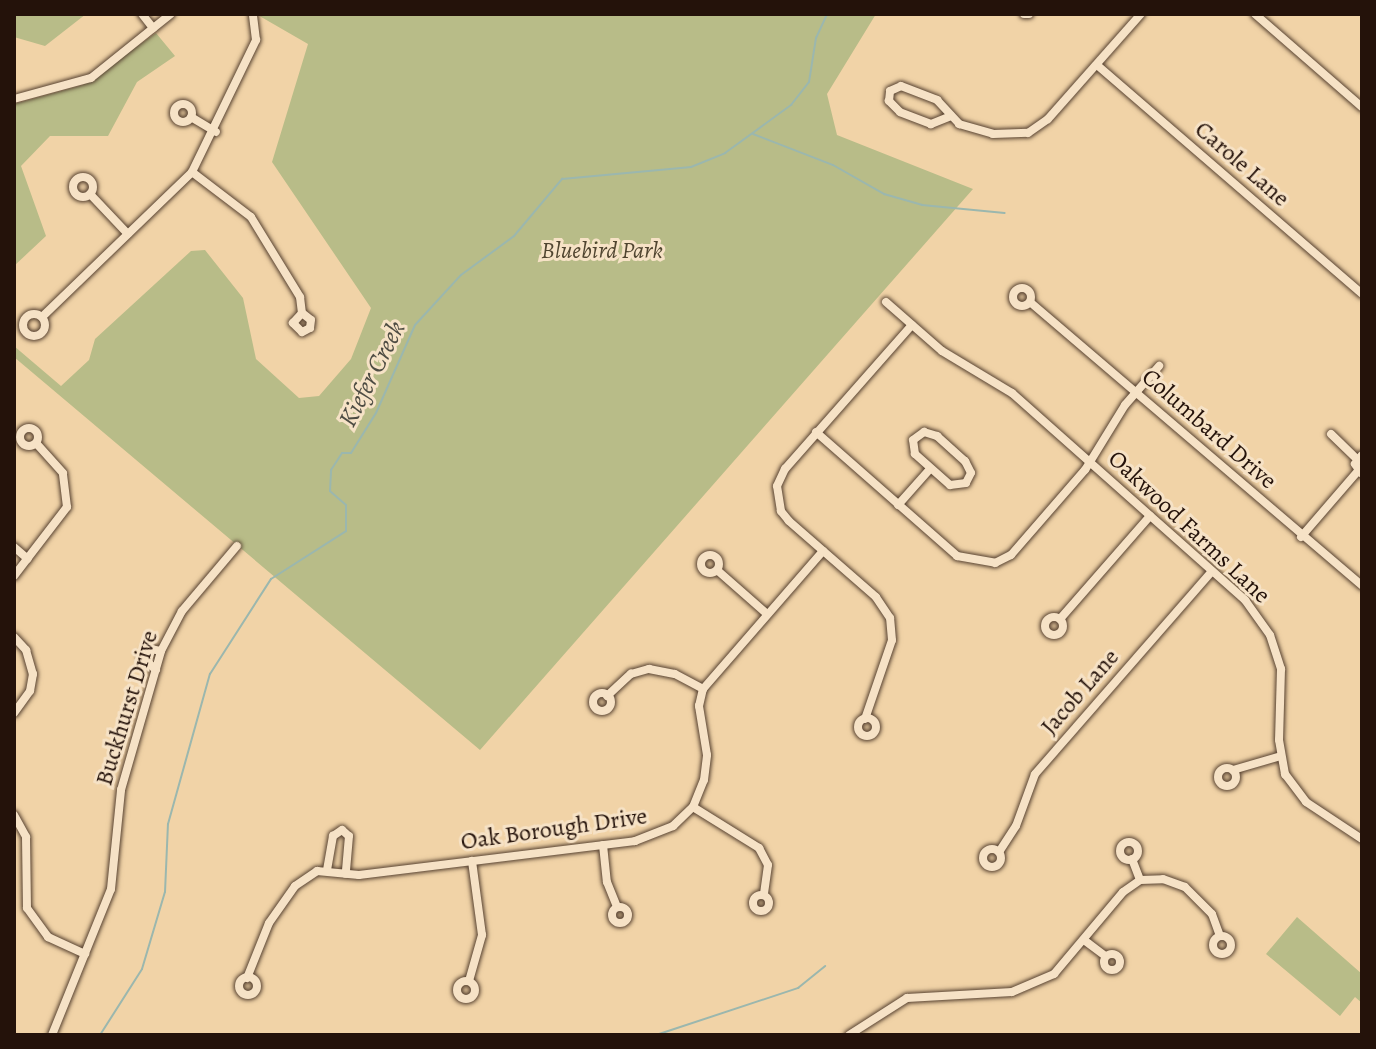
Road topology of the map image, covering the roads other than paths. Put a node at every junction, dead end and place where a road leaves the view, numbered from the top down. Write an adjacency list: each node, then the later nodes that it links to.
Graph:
1 (142, 14): 6 (street)
2 (171, 14): 6 (street)
3 (253, 14): 12 (street)
4 (1141, 14): 7 (street)
5 (1255, 14): 9 (street)
6 (153, 28): 8 (street)
7 (1097, 65): 10 (street); 16 (street, Carole Lane)
8 (16, 96)
9 (1362, 107)
10 (951, 116): 10 (street)
11 (191, 117): 12 (street)
12 (216, 132): 13 (street)
13 (192, 172): 15 (street); 21 (street)
14 (90, 194): 15 (street)
15 (128, 234): 19 (street)
16 (1362, 294)
17 (886, 302): 20 (street, Oakwood Farms Lane)
18 (1030, 302): 23 (street, Columbard Drive)
19 (42, 317)
20 (912, 325): 24 (street); 28 (street, Oakwood Farms Lane)
21 (302, 332)
22 (1159, 366): 23 (street)
23 (1136, 392): 28 (street); 33 (street, Columbard Drive)
24 (816, 432): 31 (street); 36 (street)
25 (1331, 434): 27 (street)
26 (36, 443): 37 (street)
27 (1360, 457): 30 (street)
28 (1090, 463): 31 (street); 32 (street, Oakwood Farms Lane)
29 (930, 469): 29 (street); 31 (street)
30 (1360, 472): 33 (street)
31 (898, 505)
32 (1150, 516): 39 (street, Oakwood Farms Lane); 43 (street)
33 (1301, 537): 41 (street, Columbard Drive)
34 (237, 546): 45 (street, Buckhurst Drive)
35 (14, 547): 37 (street)
36 (823, 551): 42 (street); 50 (street)
37 (28, 559): 40 (street)
38 (717, 570): 42 (street)
39 (1212, 571): 51 (street, Oakwood Farms Lane); 57 (street, Jacob Lane)
40 (14, 576)
41 (1362, 586)
42 (767, 614): 47 (street)
43 (1060, 619)
44 (14, 637): 49 (street)
45 (161, 651): 46 (street, Buckhurst Drive); 46 (street)
46 (156, 670): 67 (street, Buckhurst Drive)
47 (703, 689): 48 (street); 53 (street)
48 (607, 696)
49 (14, 713)
50 (865, 719)
51 (1281, 756): 52 (street); 55 (street, Oakwood Farms Lane)
52 (1233, 770)
53 (693, 807): 56 (street, Oak Borough Drive); 63 (street)
54 (14, 815): 67 (street)
55 (1362, 839)
56 (603, 845): 59 (street, Oak Borough Drive); 64 (street)
57 (999, 852)
58 (1132, 859): 62 (street)
59 (472, 861): 61 (street, Oak Borough Drive); 70 (street)
60 (327, 870): 61 (street, Oak Borough Drive); 61 (street); 69 (street)
61 (346, 874)
62 (1140, 880): 65 (street); 66 (street)
63 (764, 895)
64 (617, 907)
65 (1220, 936)
66 (1084, 940): 68 (street); 72 (street)
67 (85, 954): 71 (street, Buckhurst Drive)
68 (1105, 956)
69 (247, 978)
70 (469, 981)
71 (52, 1035)
72 (849, 1035)

